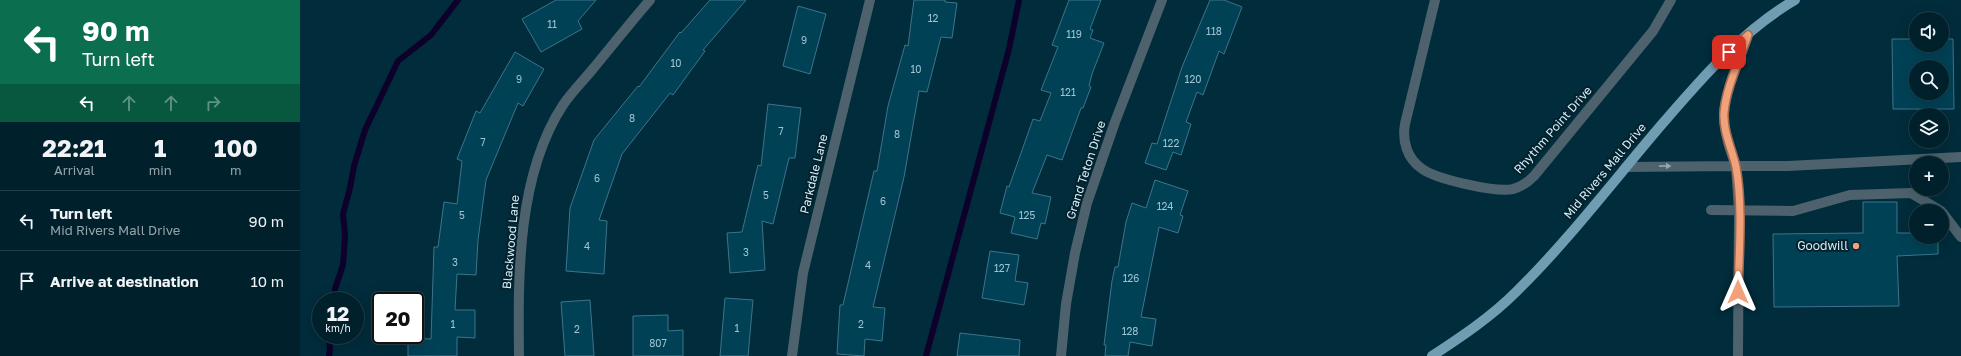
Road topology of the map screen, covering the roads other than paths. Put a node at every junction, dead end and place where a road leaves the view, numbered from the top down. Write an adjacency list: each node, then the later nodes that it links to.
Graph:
1 (650, 0): 16 (street, Blackwood Lane)
2 (870, 0): 17 (street, Parkdale Lane)
3 (1162, 0): 18 (street, Grand Teton Drive)
4 (1435, 0): 5 (street, Rhythm Point Drive)
5 (1671, 0)
6 (1795, 0): 7 (main road, Mid Rivers Mall Drive)
7 (1748, 35): 9 (main road, Mid Rivers Mall Drive); 10 (street)
8 (1961, 157): 10 (street)
9 (1626, 166): 10 (street, one-way to 10); 19 (main road, Mid Rivers Mall Drive)
10 (1736, 166): 13 (street)
11 (1930, 204): 13 (street)
12 (1711, 210): 13 (street)
13 (1739, 212): 20 (street)
14 (1949, 221): 15 (street)
15 (1961, 237)
16 (519, 356)
17 (792, 356)
18 (1062, 356)
19 (1432, 356)
20 (1738, 356)

